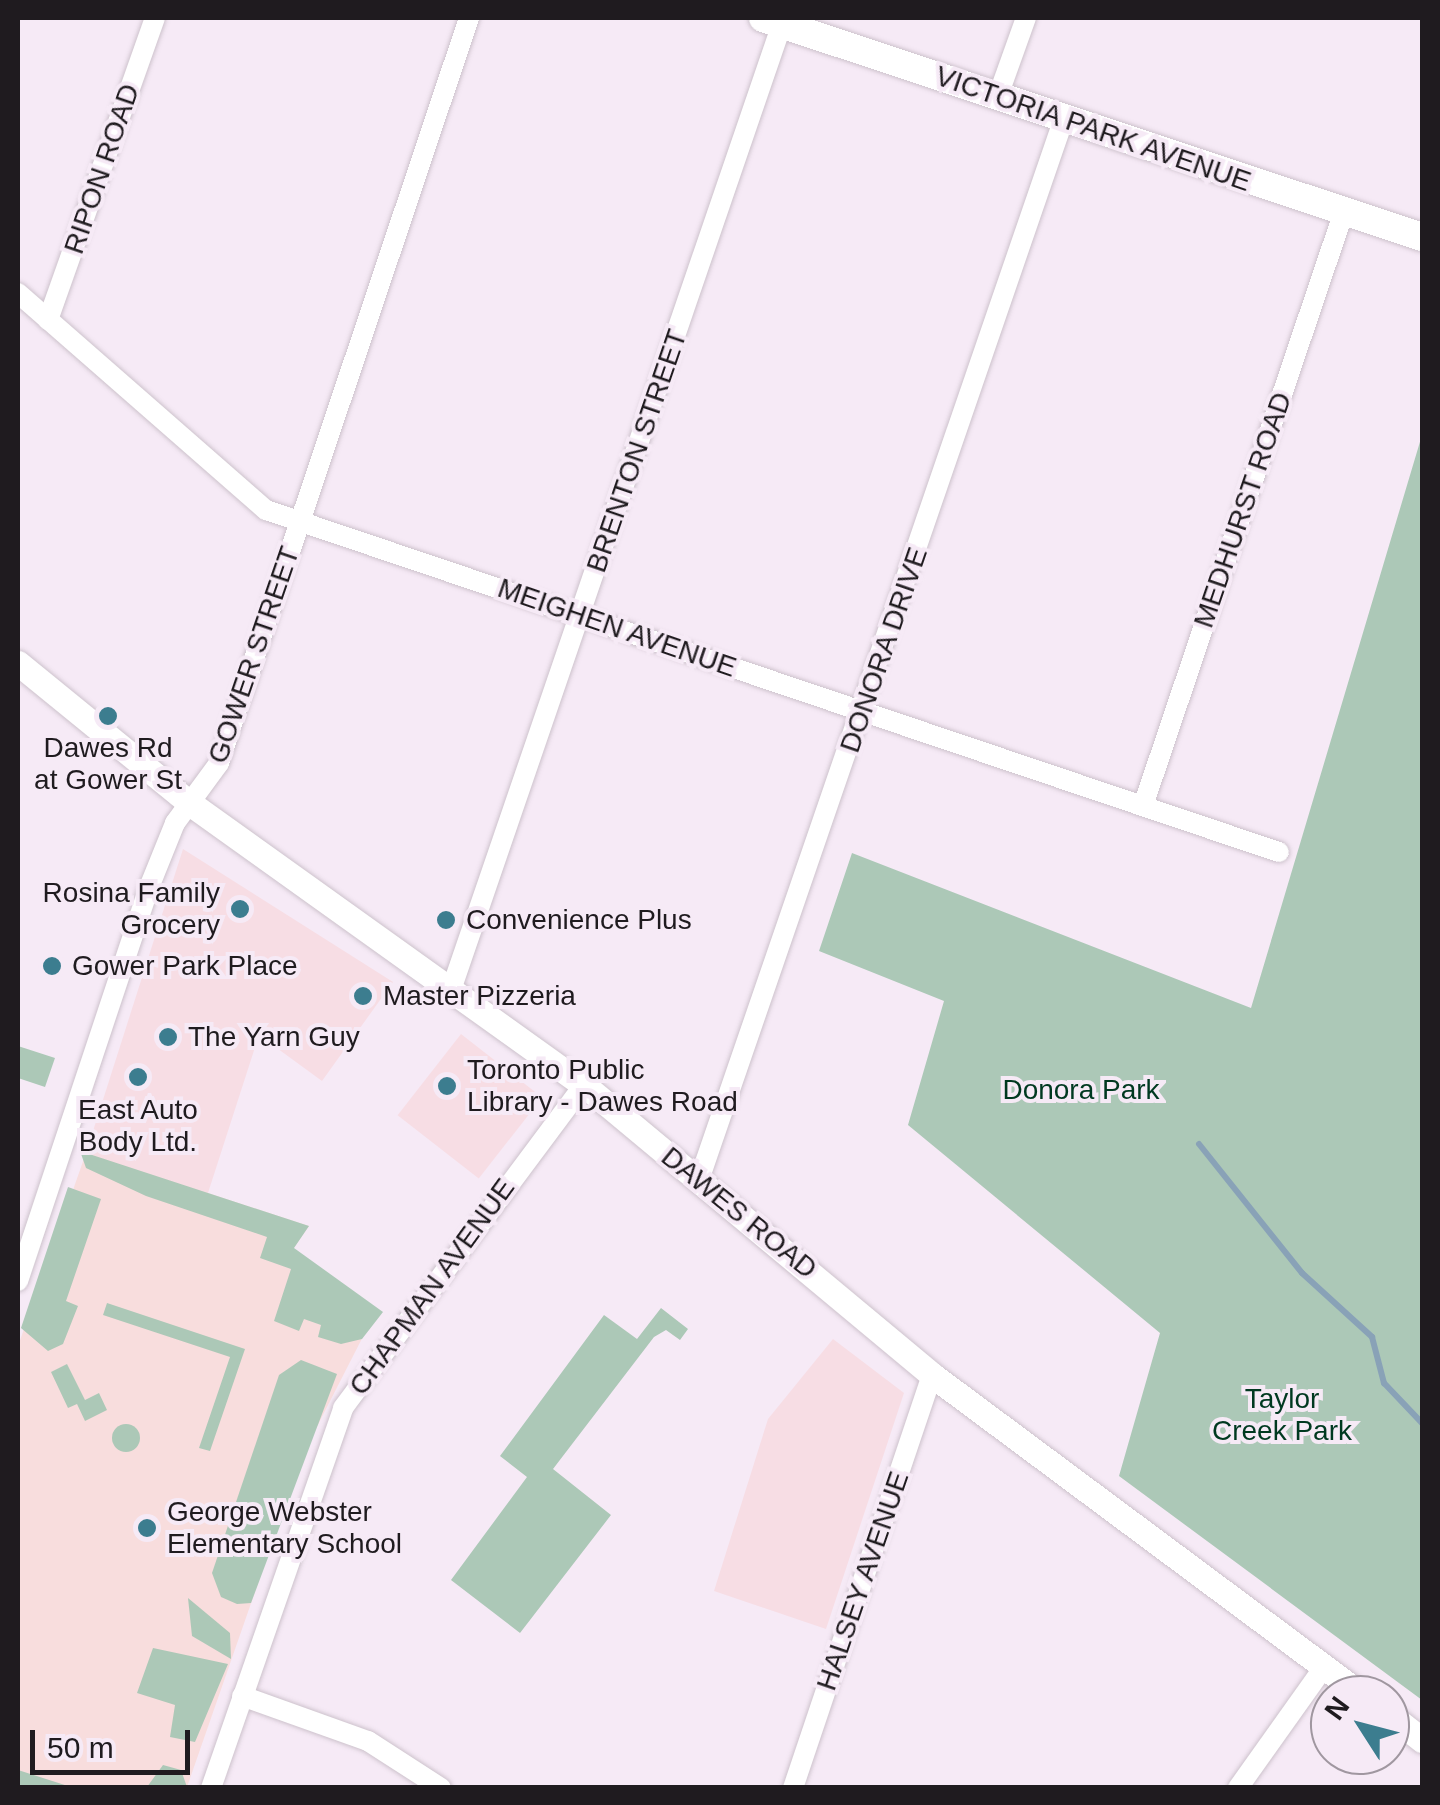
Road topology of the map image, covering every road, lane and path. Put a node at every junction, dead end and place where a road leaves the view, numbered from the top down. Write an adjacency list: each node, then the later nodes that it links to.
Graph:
1 (155, 18): 10 (street, RIPON ROAD)
2 (469, 18): 11 (street, GOWER STREET)
3 (1026, 18): 5 (street)
4 (773, 21): 5 (main road, VICTORIA PARK AVENUE); 12 (street, BRENTON STREET)
5 (998, 96): 6 (main road, VICTORIA PARK AVENUE)
6 (1064, 118): 7 (main road, VICTORIA PARK AVENUE); 14 (street, DONORA DRIVE)
7 (1343, 214): 8 (main road, VICTORIA PARK AVENUE); 16 (street, MEDHURST ROAD)
8 (1422, 238)
9 (18, 293): 10 (street, MEIGHEN AVENUE)
10 (48, 320): 11 (street, MEIGHEN AVENUE)
11 (300, 521): 12 (street, MEIGHEN AVENUE); 15 (street, GOWER STREET)
12 (580, 616): 14 (street, MEIGHEN AVENUE); 18 (street, BRENTON STREET)
13 (18, 663): 15 (street, DAWES ROAD)
14 (863, 711): 16 (street, MEIGHEN AVENUE); 20 (street, DONORA DRIVE)
15 (191, 804): 18 (street, DAWES ROAD); 21 (street, GOWER STREET)
16 (1143, 806): 17 (street, MEIGHEN AVENUE)
17 (1279, 852)
18 (451, 990): 19 (street, DAWES ROAD)
19 (584, 1085): 20 (street, DAWES ROAD); 25 (street, CHAPMAN AVENUE)
20 (699, 1180): 22 (street, DAWES ROAD)
21 (18, 1281)
22 (932, 1374): 23 (street, DAWES ROAD); 28 (street, HALSEY AVENUE)
23 (1324, 1667): 24 (street, DAWES ROAD); 29 (street)
24 (1335, 1675)
25 (242, 1696): 26 (street, CHAPMAN AVENUE); 27 (street)
26 (211, 1788)
27 (441, 1788)
28 (792, 1788)
29 (1238, 1788)

